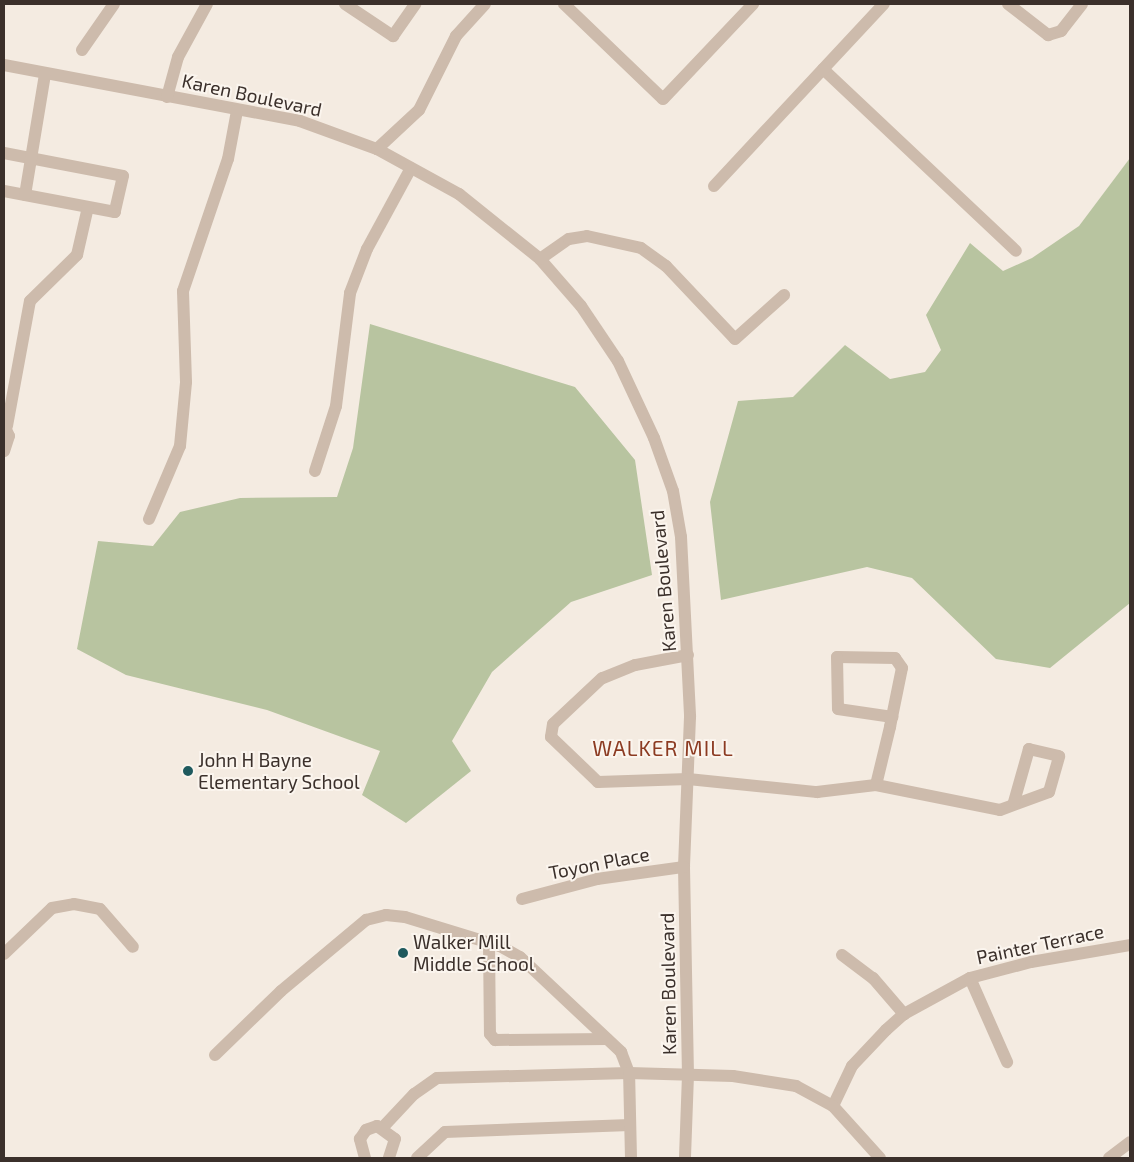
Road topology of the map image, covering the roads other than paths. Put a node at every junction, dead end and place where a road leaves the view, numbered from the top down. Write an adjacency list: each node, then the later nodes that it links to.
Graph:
1 (114, 4): 11 (street)
2 (207, 4): 15 (street)
3 (345, 4): 4 (street)
4 (415, 4)
5 (485, 4): 17 (street)
6 (564, 4): 7 (street)
7 (753, 4)
8 (884, 4): 13 (street)
9 (1008, 4): 10 (street)
10 (1082, 4)
11 (82, 50)
12 (4, 65): 14 (street, Karen Boulevard)
13 (823, 69): 21 (street); 25 (street)
14 (45, 74): 15 (street, Karen Boulevard); 19 (street)
15 (167, 97): 16 (street, Karen Boulevard)
16 (237, 111): 17 (street, Karen Boulevard); 31 (street)
17 (377, 149): 20 (street, Karen Boulevard)
18 (4, 153): 19 (street)
19 (31, 158): 23 (street); 24 (street)
20 (411, 168): 26 (street, Karen Boulevard); 30 (street)
21 (714, 186)
22 (4, 191): 23 (street)
23 (26, 192): 24 (street)
24 (88, 207): 28 (street)
25 (1016, 251)
26 (540, 259): 27 (street); 32 (street, Karen Boulevard)
27 (784, 295)
28 (5, 426): 29 (street)
29 (4, 451)
30 (315, 471)
31 (149, 519)
32 (688, 655): 34 (street, Karen Boulevard); 34 (street)
33 (892, 717): 33 (street); 35 (street)
34 (688, 779): 35 (street); 37 (street, Karen Boulevard)
35 (876, 785): 36 (street)
36 (1014, 802): 36 (street)
37 (684, 867): 38 (street, Toyon Place); 50 (street, Karen Boulevard)
38 (522, 899)
39 (488, 943): 46 (street); 46 (street); 47 (street)
40 (1130, 945): 44 (street, Painter Terrace)
41 (133, 947): 42 (street)
42 (4, 954)
43 (842, 955): 45 (street)
44 (970, 978): 45 (street, Painter Terrace); 48 (street)
45 (904, 1014): 51 (street, Painter Terrace)
46 (607, 1039): 49 (street)
47 (215, 1055)
48 (1007, 1062)
49 (629, 1073): 50 (street); 52 (street); 53 (street)
50 (688, 1075): 51 (street); 59 (street, Karen Boulevard)
51 (833, 1106): 60 (street)
52 (630, 1125): 57 (street); 58 (street)
53 (383, 1127): 55 (street); 56 (street)
54 (1130, 1142): 61 (street)
55 (365, 1158)
56 (389, 1158)
57 (417, 1158)
58 (630, 1158)
59 (685, 1158)
60 (880, 1158)
61 (1109, 1158)

